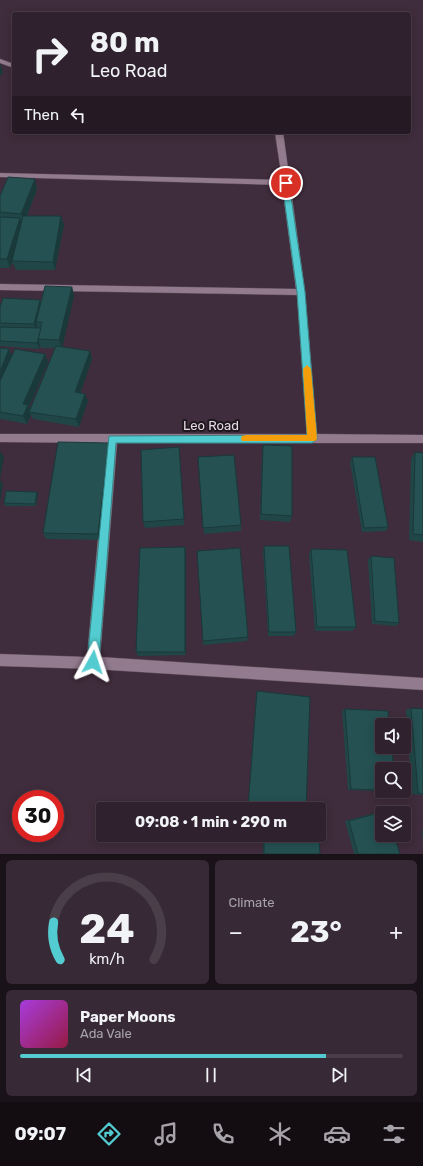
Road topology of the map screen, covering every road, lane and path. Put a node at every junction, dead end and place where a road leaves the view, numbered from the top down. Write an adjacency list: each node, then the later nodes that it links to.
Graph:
1 (0, 61): 2 (street)
2 (12, 65)
3 (279, 134): 5 (street)
4 (0, 175): 5 (street)
5 (286, 183): 7 (street)
6 (0, 287): 7 (street)
7 (301, 292): 10 (street)
8 (0, 438): 9 (street, Leo Road)
9 (112, 439): 10 (street, Leo Road); 13 (street)
10 (312, 439): 11 (street, Leo Road)
11 (423, 440)
12 (0, 660): 13 (street)
13 (93, 662): 14 (street)
14 (423, 684)

